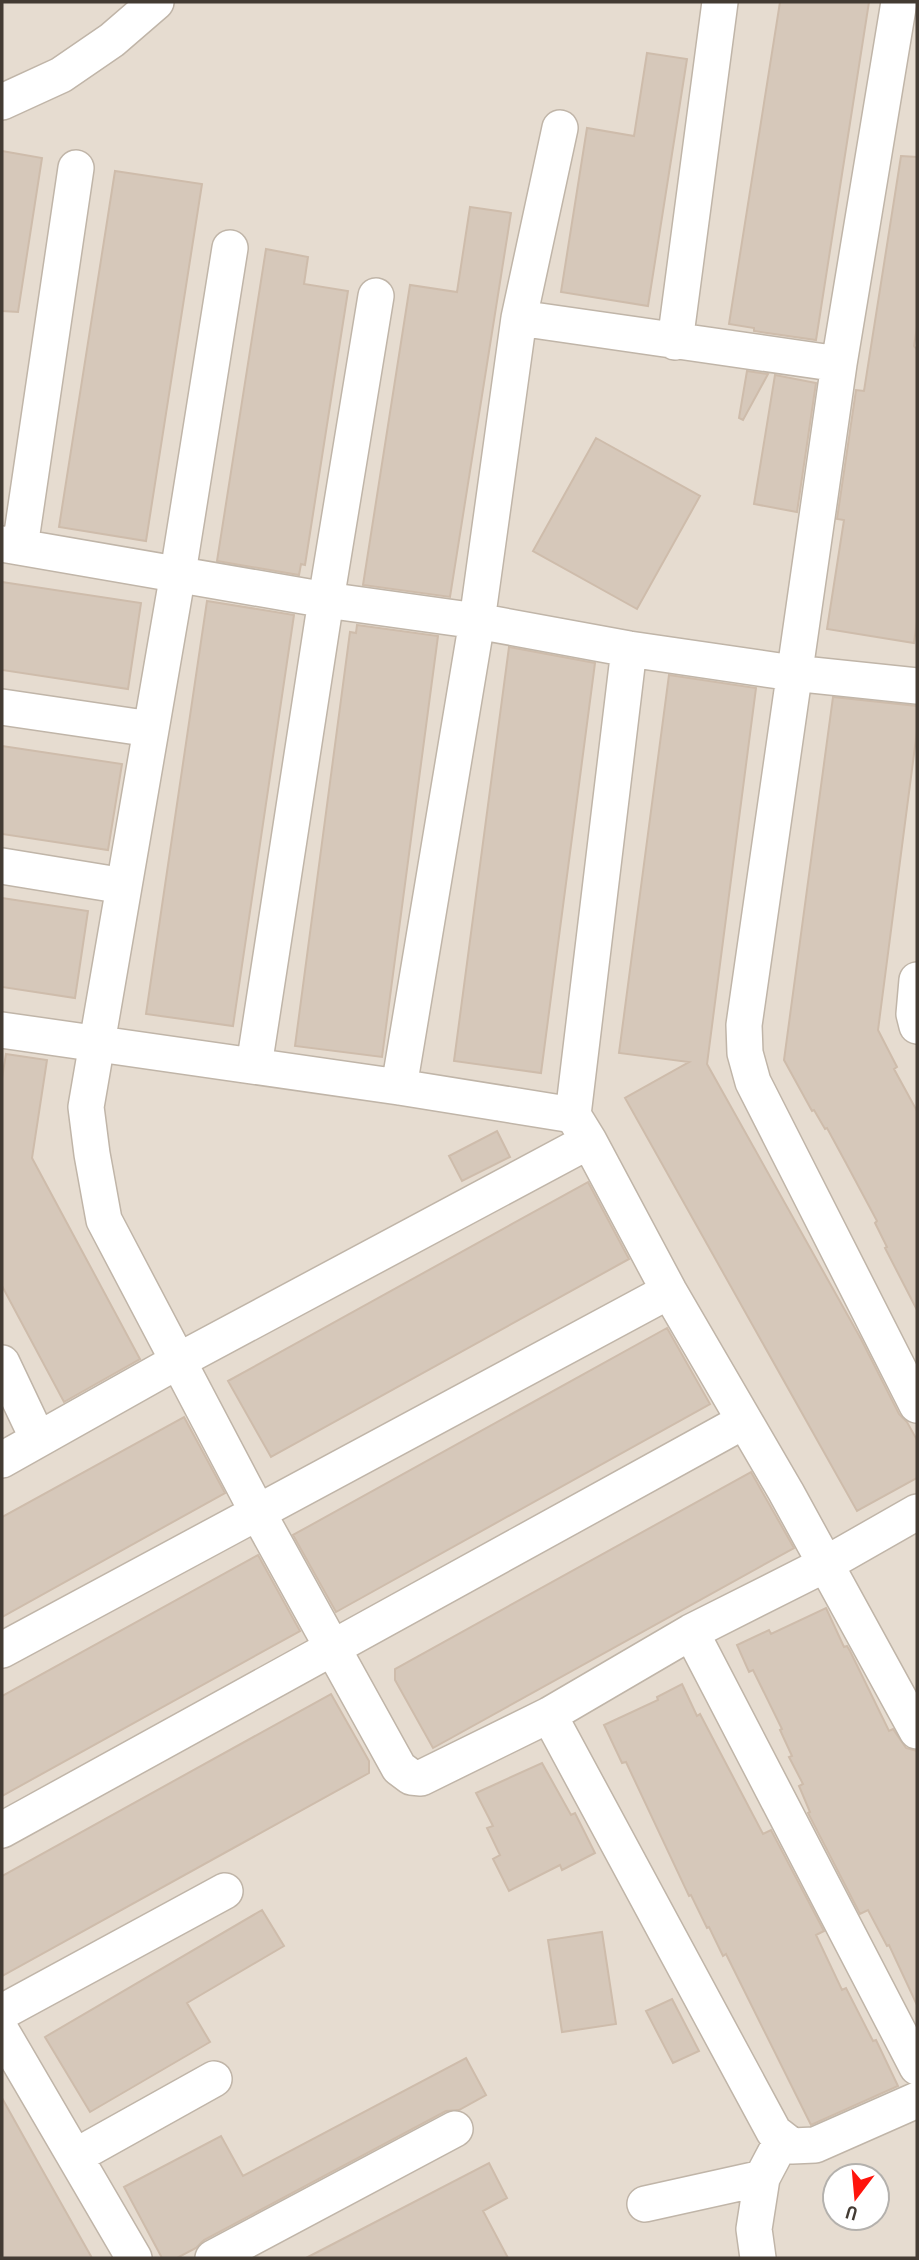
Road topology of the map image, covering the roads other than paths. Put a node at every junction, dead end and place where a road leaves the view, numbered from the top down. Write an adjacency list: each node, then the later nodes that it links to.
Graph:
1 (156, 2): 4 (street)
2 (720, 2): 10 (street)
3 (898, 2): 11 (street)
4 (2, 102)
5 (560, 128): 9 (street)
6 (76, 168): 12 (street)
7 (230, 248): 13 (street)
8 (376, 296): 14 (street)
9 (519, 318): 10 (street); 15 (street)
10 (675, 342): 11 (street)
11 (839, 364): 17 (street)
12 (11, 545): 13 (street)
13 (178, 573): 14 (street); 20 (street)
14 (326, 600): 15 (street); 27 (street)
15 (477, 621): 16 (street); 28 (street)
16 (629, 649): 17 (street); 29 (street)
17 (793, 673): 18 (street); 33 (street)
18 (917, 686)
19 (2, 707): 20 (street)
20 (151, 729): 22 (street)
21 (2, 866): 22 (street)
22 (124, 886): 26 (street)
23 (917, 980): 24 (street)
24 (917, 1026)
25 (2, 1030): 26 (street)
26 (96, 1044): 27 (street); 31 (street)
27 (254, 1066): 28 (street)
28 (399, 1087): 29 (street)
29 (581, 1128): 30 (street); 31 (street)
30 (669, 1291): 34 (street); 38 (street)
31 (178, 1362): 35 (street); 38 (street)
32 (2, 1363): 35 (street)
33 (917, 1405)
34 (744, 1421): 39 (street); 41 (street)
35 (38, 1439): 36 (street)
36 (2, 1460)
37 (917, 1511): 39 (street)
38 (258, 1513): 41 (street); 42 (street)
39 (824, 1564): 40 (street); 44 (street)
40 (691, 1632): 43 (street); 49 (street)
41 (331, 1649): 43 (street); 45 (street)
42 (2, 1650)
43 (549, 1715): 53 (street)
44 (917, 1731)
45 (2, 1830)
46 (225, 1891): 47 (street)
47 (2, 2012)
48 (2, 2032): 54 (street)
49 (917, 2067)
50 (214, 2079): 54 (street)
51 (917, 2100): 53 (street)
52 (455, 2129): 58 (street)
53 (782, 2140): 55 (street)
54 (76, 2156): 57 (street)
55 (762, 2178): 56 (street); 59 (street)
56 (645, 2204)
57 (134, 2258)
58 (213, 2258)
59 (758, 2258)

